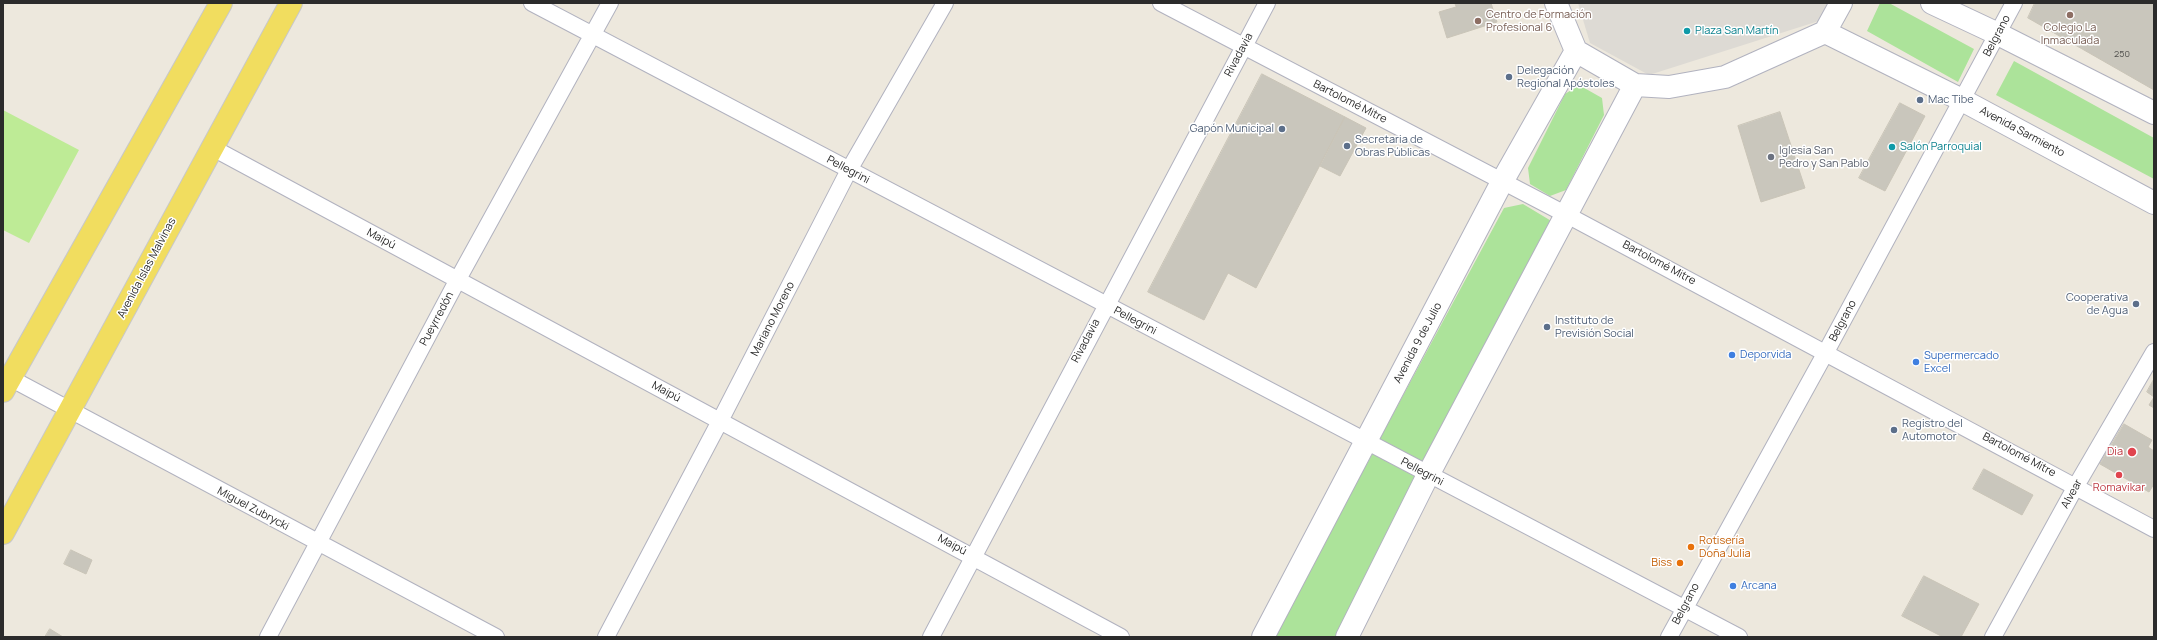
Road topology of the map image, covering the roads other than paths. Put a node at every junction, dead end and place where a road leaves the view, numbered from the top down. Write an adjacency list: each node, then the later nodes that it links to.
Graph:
1 (221, 3): 29 (main road)
2 (291, 3): 20 (main road, Avenida Islas Malvinas)
3 (532, 3): 14 (street, Pellegrini)
4 (610, 3): 14 (street, Pueyrredón)
5 (945, 3): 21 (street, Mariano Moreno)
6 (1161, 3): 15 (street, Bartolomé Mitre)
7 (1266, 3): 15 (street, Rivadavia)
8 (1556, 3): 16 (main road)
9 (1841, 3): 12 (main road)
10 (1932, 3): 13 (main road)
11 (2014, 3): 13 (street, Belgrano)
12 (1825, 32): 17 (main road); 18 (main road, Avenida Sarmiento)
13 (1998, 34): 18 (street, Belgrano); 19 (main road)
14 (593, 35): 21 (street, Pellegrini); 25 (street, Pueyrredón)
15 (1243, 47): 22 (street, Bartolomé Mitre); 26 (street, Rivadavia)
16 (1576, 51): 17 (main road); 22 (main road, Avenida 9 de Julio)
17 (1635, 84): 24 (main road)
18 (1962, 100): 23 (main road, Avenida Sarmiento); 27 (street, Belgrano)
19 (2154, 113)
20 (211, 148): 25 (street, Maipú); 30 (main road, Avenida Islas Malvinas)
21 (849, 170): 26 (street, Pellegrini); 31 (street, Mariano Moreno)
22 (1503, 180): 24 (street, Bartolomé Mitre); 32 (main road, Avenida 9 de Julio)
23 (2154, 203)
24 (1568, 215): 27 (street, Bartolomé Mitre); 33 (main road)
25 (457, 281): 31 (street, Maipú); 37 (street, Pueyrredón)
26 (1105, 305): 32 (street, Pellegrini); 38 (street, Rivadavia)
27 (1826, 352): 34 (street, Bartolomé Mitre); 39 (street, Belgrano)
28 (2154, 352): 34 (street, Alvear)
29 (6, 385): 30 (street, Miguel Zubrycki)
30 (69, 411): 36 (main road, Avenida Islas Malvinas); 37 (street, Miguel Zubrycki)
31 (720, 421): 38 (street, Maipú); 42 (street, Mariano Moreno)
32 (1366, 442): 33 (street, Pellegrini); 45 (main road, Avenida 9 de Julio)
33 (1428, 475): 39 (street, Pellegrini); 46 (main road)
34 (2076, 486): 35 (street, Bartolomé Mitre); 49 (street, Alvear)
35 (2154, 529)
36 (3, 533)
37 (318, 544): 40 (street, Pueyrredón); 41 (street, Miguel Zubrycki)
38 (973, 556): 43 (street, Rivadavia); 44 (street, Maipú)
39 (1683, 610): 47 (street, Belgrano); 48 (street, Pellegrini)
40 (268, 637)
41 (496, 637)
42 (606, 637)
43 (931, 637)
44 (1121, 637)
45 (1263, 637)
46 (1347, 637)
47 (1669, 637)
48 (1738, 637)
49 (1993, 637)

